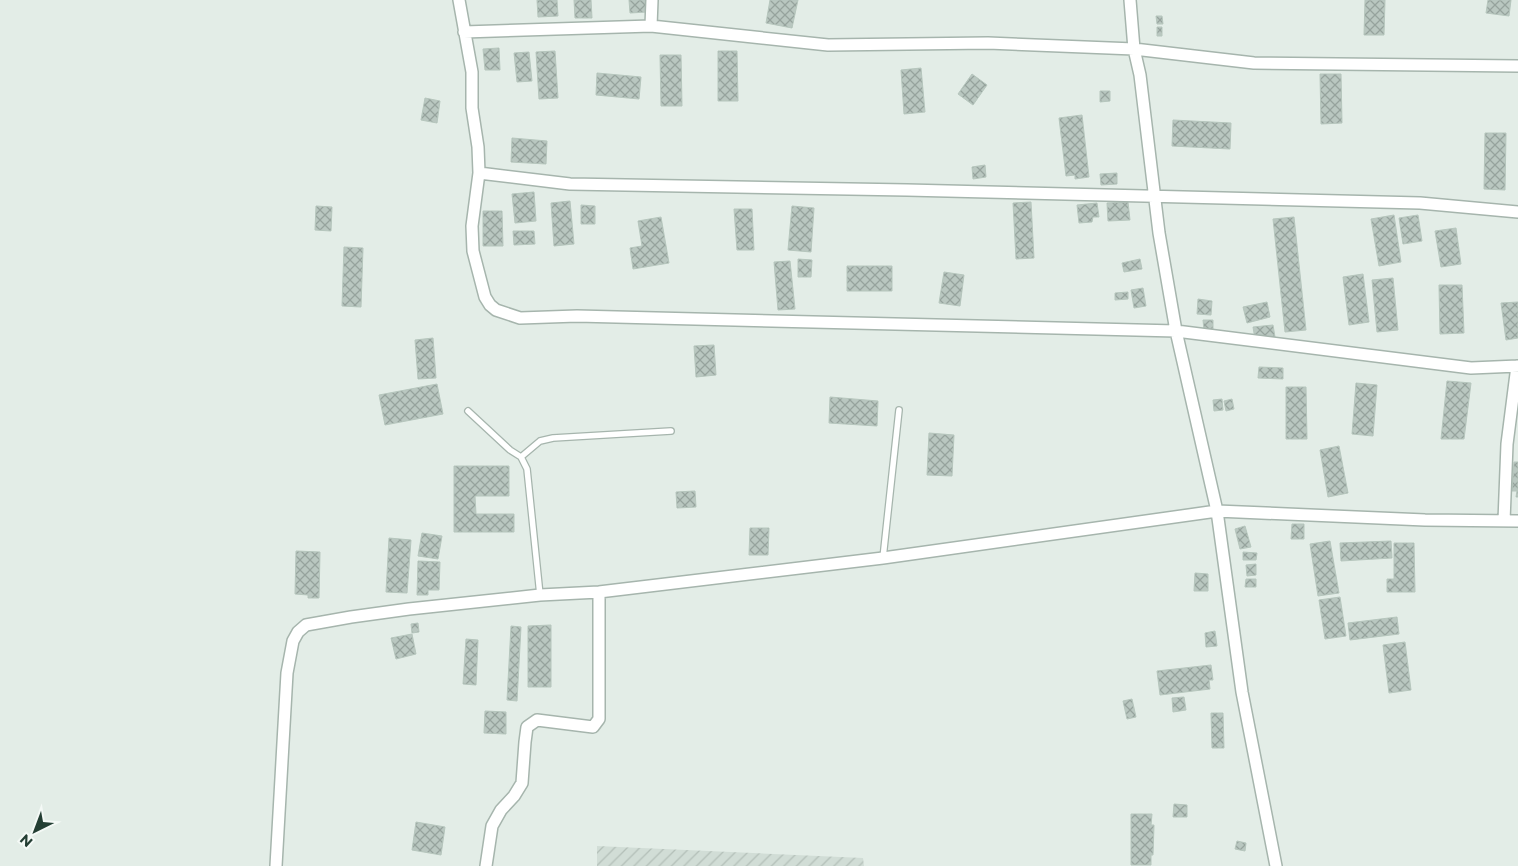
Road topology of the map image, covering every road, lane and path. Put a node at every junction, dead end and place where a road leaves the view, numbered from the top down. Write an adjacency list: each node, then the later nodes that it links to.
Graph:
1 (458, 0): 5 (street)
2 (652, 0): 4 (street)
3 (1130, 0): 6 (street)
4 (651, 26): 5 (street); 6 (street)
5 (464, 32): 8 (street)
6 (1134, 48): 7 (street); 9 (street)
7 (1518, 66)
8 (479, 173): 9 (street); 11 (street)
9 (1154, 196): 10 (street); 11 (street)
10 (1518, 212)
11 (1176, 332): 12 (street); 17 (street)
12 (1518, 366): 18 (street)
13 (899, 410): 20 (lane)
14 (468, 411): 16 (lane)
15 (671, 431): 16 (lane)
16 (521, 457): 22 (lane)
17 (1217, 511): 18 (street); 20 (street); 25 (street)
18 (1504, 521): 19 (street)
19 (1518, 521)
20 (883, 558): 21 (street)
21 (599, 592): 22 (street); 24 (street)
22 (540, 596): 23 (street)
23 (276, 866)
24 (486, 866)
25 (1276, 866)

